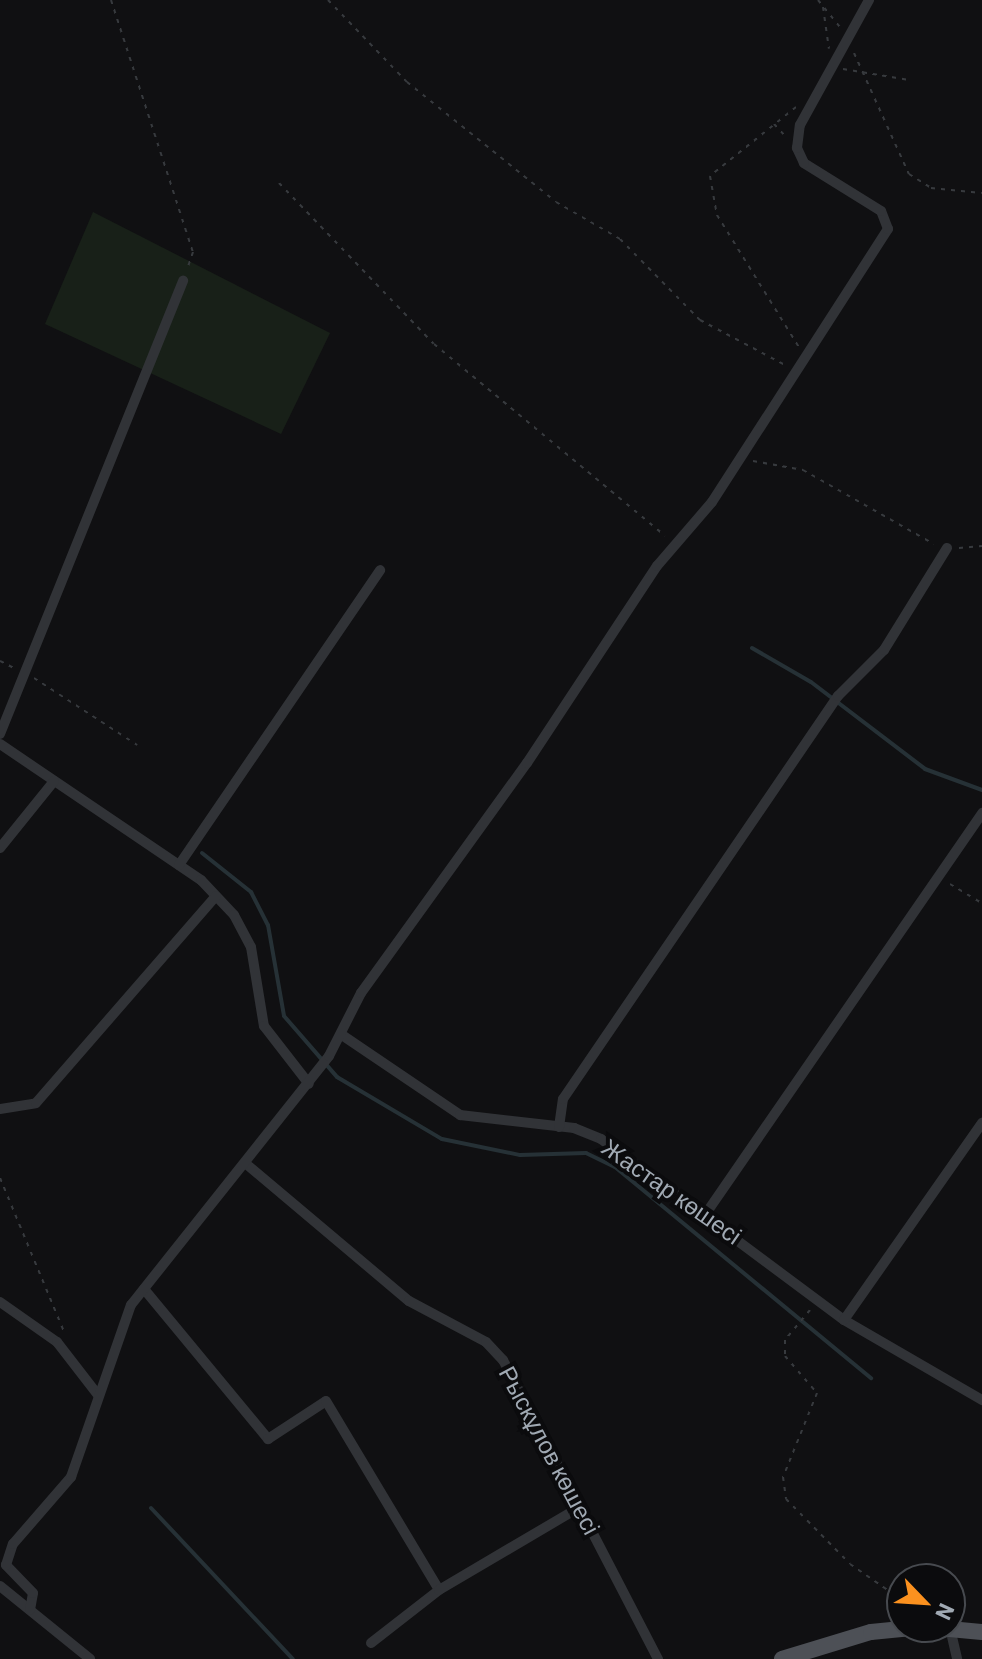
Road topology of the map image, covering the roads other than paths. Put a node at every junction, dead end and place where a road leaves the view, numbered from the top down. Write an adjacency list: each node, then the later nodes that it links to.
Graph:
1 (869, 0): 12 (street)
2 (183, 281): 5 (street)
3 (947, 548): 16 (street)
4 (380, 570): 10 (street)
5 (0, 734)
6 (0, 744): 7 (street)
7 (54, 781): 9 (street); 10 (street)
8 (982, 813): 18 (street)
9 (0, 848)
10 (179, 865): 11 (street)
11 (216, 896): 13 (street); 14 (street)
12 (342, 1035): 13 (street); 16 (street, Жастар көшесі)
13 (309, 1084): 17 (street)
14 (0, 1109)
15 (982, 1123): 21 (street)
16 (559, 1127): 18 (street, Жастар көшесі)
17 (245, 1163): 19 (street); 24 (street, Рыскұлов көшесі)
18 (707, 1212): 21 (street, Жастар көшесі)
19 (144, 1289): 22 (street); 26 (street)
20 (0, 1302): 22 (street)
21 (844, 1320): 23 (street, Жастар көшесі)
22 (98, 1395): 27 (street)
23 (982, 1400)
24 (580, 1507): 26 (street); 31 (street, Рыскұлов көшесі)
25 (0, 1586): 27 (street)
26 (439, 1590): 29 (street)
27 (30, 1610): 30 (street)
28 (886, 1631): 32 (main road)
29 (371, 1643)
30 (90, 1659)
31 (658, 1659)
32 (782, 1659)

